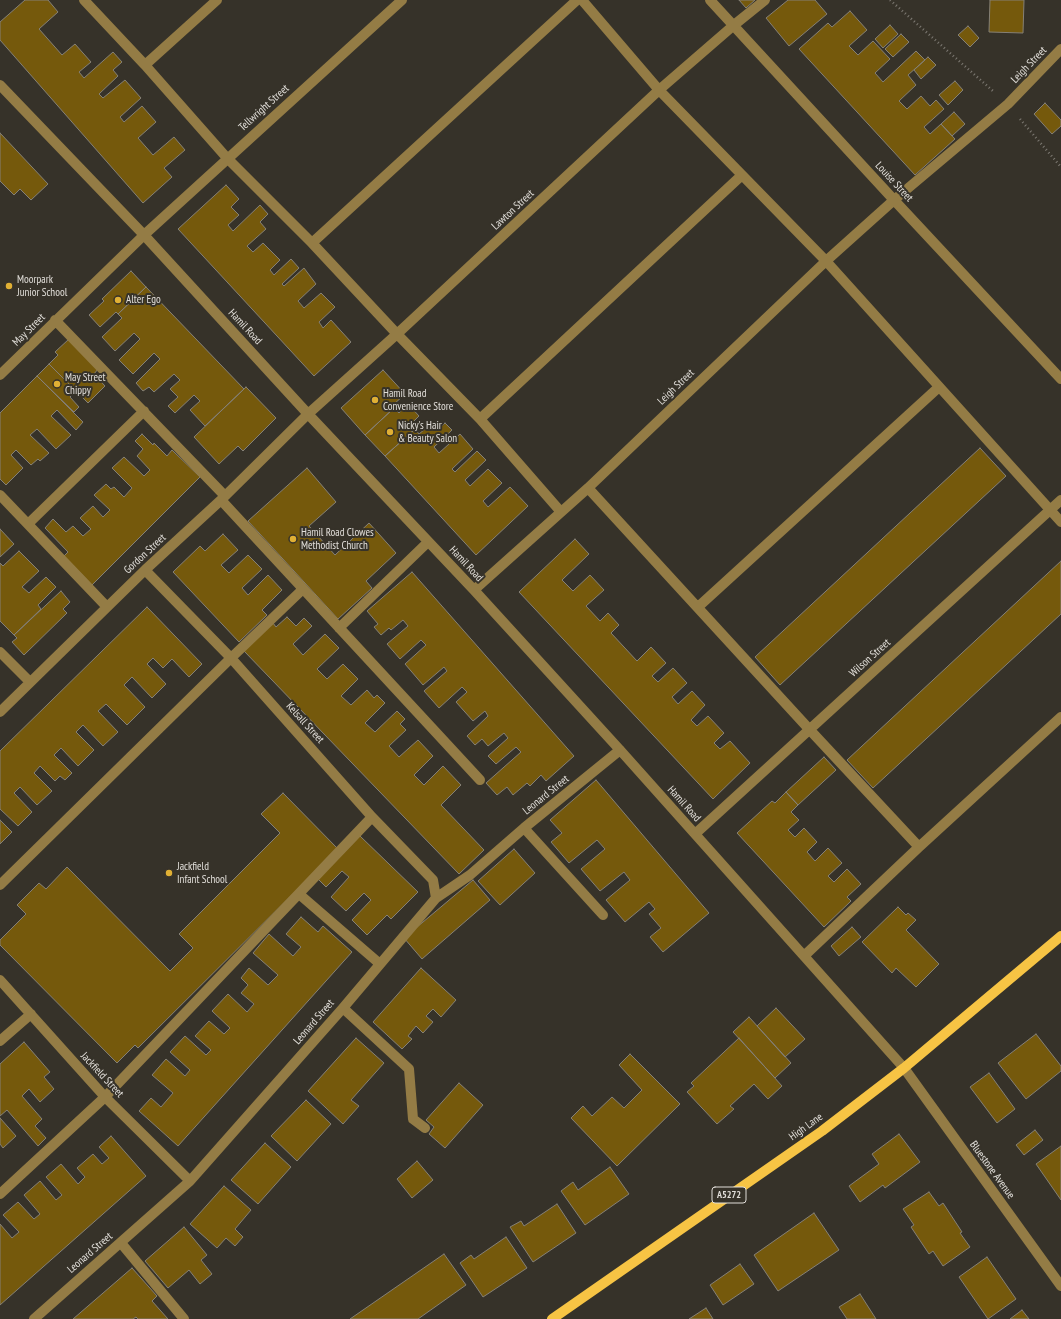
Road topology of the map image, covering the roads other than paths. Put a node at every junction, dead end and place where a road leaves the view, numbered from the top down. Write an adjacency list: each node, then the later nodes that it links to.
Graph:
1 (84, 0): 10 (street)
2 (218, 0): 10 (street)
3 (402, 0): 13 (street, Tellwright Street)
4 (577, 0): 17 (street)
5 (582, 0): 12 (street)
6 (710, 0): 8 (street, Louise Street)
7 (765, 0): 8 (street, Lawton Street)
8 (734, 25): 12 (street, Lawton Street); 15 (street, Louise Street)
9 (1061, 50): 15 (street, Leigh Street)
10 (145, 65): 13 (street)
11 (0, 85): 16 (street, Hamil Road)
12 (659, 90): 14 (street); 20 (street, Lawton Street)
13 (227, 158): 16 (street, Tellwright Street); 17 (street)
14 (742, 175): 18 (street); 26 (street)
15 (894, 200): 18 (street, Leigh Street); 22 (street, Louise Street)
16 (144, 235): 19 (street, May Street); 25 (street, Hamil Road)
17 (312, 243): 20 (street)
18 (826, 261): 23 (street); 27 (street, Leigh Street)
19 (55, 320): 21 (street, May Street); 24 (street)
20 (397, 334): 25 (street, Lawton Street); 26 (street)
21 (0, 376)
22 (1061, 379)
23 (939, 387): 31 (street); 40 (street)
24 (144, 411): 29 (street); 34 (street)
25 (308, 414): 29 (street, Gordon Street); 35 (street, Hamil Road)
26 (480, 419): 32 (street)
27 (588, 488): 32 (street, Leigh Street); 40 (street)
28 (0, 495): 34 (street)
29 (223, 498): 36 (street, Gordon Street); 37 (street)
30 (1061, 500): 31 (street, Wilson Street)
31 (1050, 510): 33 (street); 47 (street, Wilson Street)
32 (562, 512): 38 (street, Leigh Street)
33 (1061, 522)
34 (28, 524): 39 (street)
35 (428, 542): 38 (street, Hamil Road); 41 (street)
36 (145, 570): 39 (street, Gordon Street); 43 (street, Kelsall Street)
37 (303, 590): 41 (street); 43 (street)
38 (474, 590): 48 (street, Hamil Road)
39 (107, 607): 44 (street, Gordon Street)
40 (698, 607): 47 (street)
41 (340, 628): 49 (street)
42 (0, 652): 44 (street)
43 (231, 658): 50 (street, Kelsall Street); 54 (street)
44 (30, 682): 45 (street, Gordon Street)
45 (0, 712)
46 (1061, 717): 53 (street)
47 (809, 730): 52 (street, Wilson Street); 53 (street)
48 (620, 750): 51 (street, Leonard Street); 52 (street, Hamil Road)
49 (480, 780)
50 (372, 817): 55 (street); 56 (street, Kelsall Street)
51 (524, 828): 56 (street, Leonard Street); 57 (street)
52 (695, 834): 59 (street, Hamil Road)
53 (919, 846): 59 (street)
54 (0, 885)
55 (299, 894): 60 (street); 66 (street)
56 (436, 898): 60 (street, Leonard Street)
57 (603, 915)
58 (1061, 936): 65 (main road, High Lane / A5272)
59 (804, 956): 65 (street, Hamil Road)
60 (380, 964): 62 (street, Leonard Street)
61 (0, 980): 63 (street, Jackfield Street)
62 (343, 1008): 67 (street); 68 (street, Leonard Street)
63 (31, 1014): 64 (street); 66 (street, Jackfield Street)
64 (0, 1041)
65 (904, 1068): 71 (street, Bluestone Avenue); 74 (main road, High Lane / A5272)
66 (106, 1097): 68 (street, Jackfield Street); 69 (street)
67 (424, 1128)
68 (190, 1181): 70 (street, Leonard Street)
69 (0, 1194)
70 (121, 1243): 72 (street, Leonard Street); 73 (street)
71 (1061, 1286)
72 (34, 1319)
73 (184, 1319)
74 (552, 1319)

